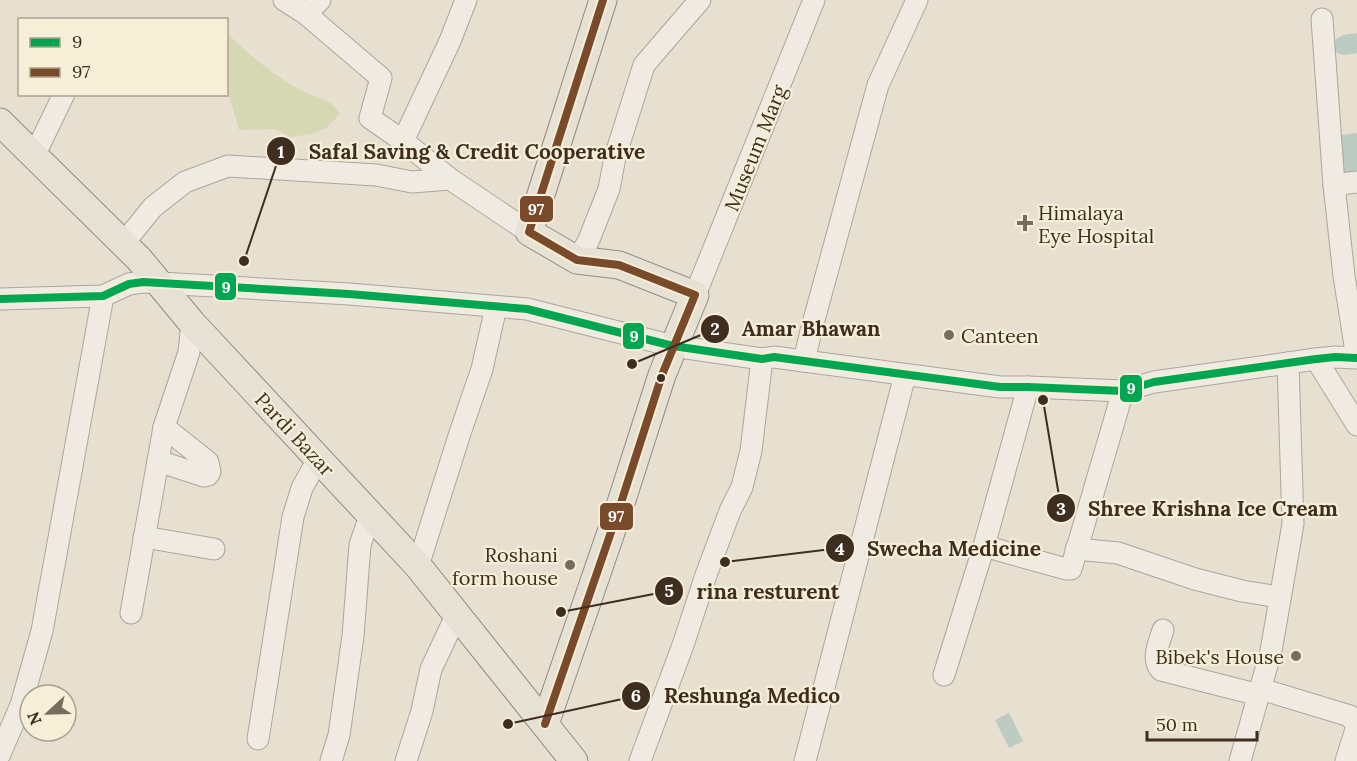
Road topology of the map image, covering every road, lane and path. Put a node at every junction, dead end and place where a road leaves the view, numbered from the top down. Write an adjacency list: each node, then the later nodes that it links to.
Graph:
1 (284, 0): 7 (street)
2 (466, 0): 11 (street)
3 (603, 0): 16 (main road)
4 (700, 0): 18 (street)
5 (814, 0): 21 (street, Museum Marg)
6 (917, 0): 30 (street)
7 (313, 7): 11 (street)
8 (1322, 19): 15 (street)
9 (63, 96): 12 (street)
10 (0, 122): 12 (main road, Pardi Bazar)
11 (403, 141): 13 (street)
12 (34, 156): 17 (main road, Pardi Bazar)
13 (450, 179): 16 (street); 17 (street)
14 (1357, 182): 15 (street)
15 (1334, 185): 19 (street)
16 (529, 232): 18 (main road)
17 (123, 243): 20 (main road, Pardi Bazar)
18 (577, 260): 21 (main road)
19 (1350, 275): 27 (street)
20 (159, 283): 22 (street); 24 (street); 25 (main road, Pardi Bazar)
21 (695, 295): 26 (main road)
22 (103, 296): 23 (street); 53 (street)
23 (0, 299)
24 (496, 307): 26 (street); 44 (street)
25 (192, 323): 36 (street); 37 (main road, Pardi Bazar)
26 (673, 346): 28 (street); 51 (main road)
27 (1357, 358): 29 (street)
28 (762, 359): 30 (street); 57 (street)
29 (1316, 359): 31 (street); 35 (street)
30 (804, 361): 32 (street)
31 (1288, 363): 34 (street); 45 (street)
32 (905, 375): 33 (street); 58 (street)
33 (1028, 387): 34 (street); 41 (street)
34 (1123, 391): 43 (street)
35 (1357, 425)
36 (164, 428): 38 (street); 38 (street)
37 (318, 459): 39 (main road, Pardi Bazar); 52 (street)
38 (158, 460): 40 (street)
39 (370, 516): 44 (main road, Pardi Bazar); 55 (street)
40 (144, 537): 42 (street); 46 (street)
41 (984, 546): 43 (street); 49 (street)
42 (214, 549)
43 (1076, 549): 45 (street)
44 (418, 566): 47 (main road, Pardi Bazar)
45 (1279, 597): 50 (street)
46 (131, 613)
47 (457, 614): 51 (main road, Pardi Bazar); 56 (street)
48 (1162, 630): 50 (street)
49 (944, 675)
50 (1260, 692): 59 (street); 60 (street)
51 (545, 724): 54 (main road, Pardi Bazar)
52 (258, 739)
53 (0, 754)
54 (568, 757)
55 (331, 761)
56 (405, 761)
57 (640, 761)
58 (804, 761)
59 (1240, 761)
60 (1346, 761)

